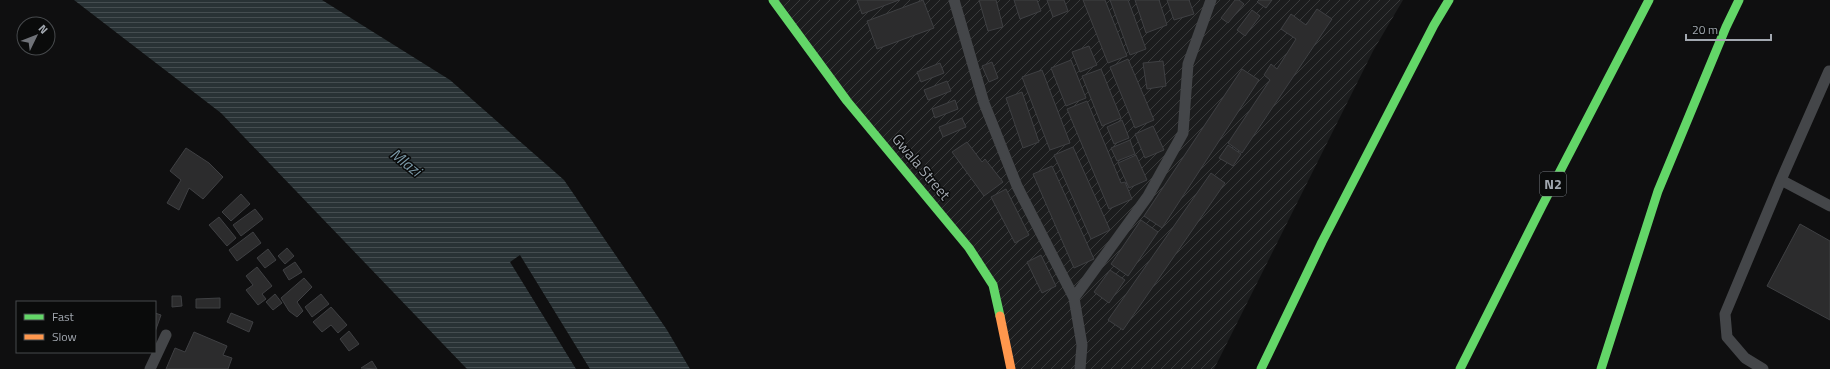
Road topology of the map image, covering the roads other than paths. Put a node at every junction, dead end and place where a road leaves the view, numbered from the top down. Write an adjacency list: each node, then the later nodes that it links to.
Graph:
1 (773, 0): 13 (main road, Gwala Street)
2 (954, 0): 10 (lane)
3 (1211, 0): 10 (lane)
4 (1449, 0): 15 (main road)
5 (1650, 0): 16 (main road, N2)
6 (1739, 0): 17 (main road)
7 (1830, 70): 8 (lane)
8 (1781, 180): 9 (lane); 18 (lane)
9 (1830, 206)
10 (1074, 298): 14 (lane)
11 (166, 335): 12 (lane)
12 (150, 369)
13 (1011, 369)
14 (1080, 369)
15 (1261, 369)
16 (1460, 369)
17 (1601, 369)
18 (1763, 369)

